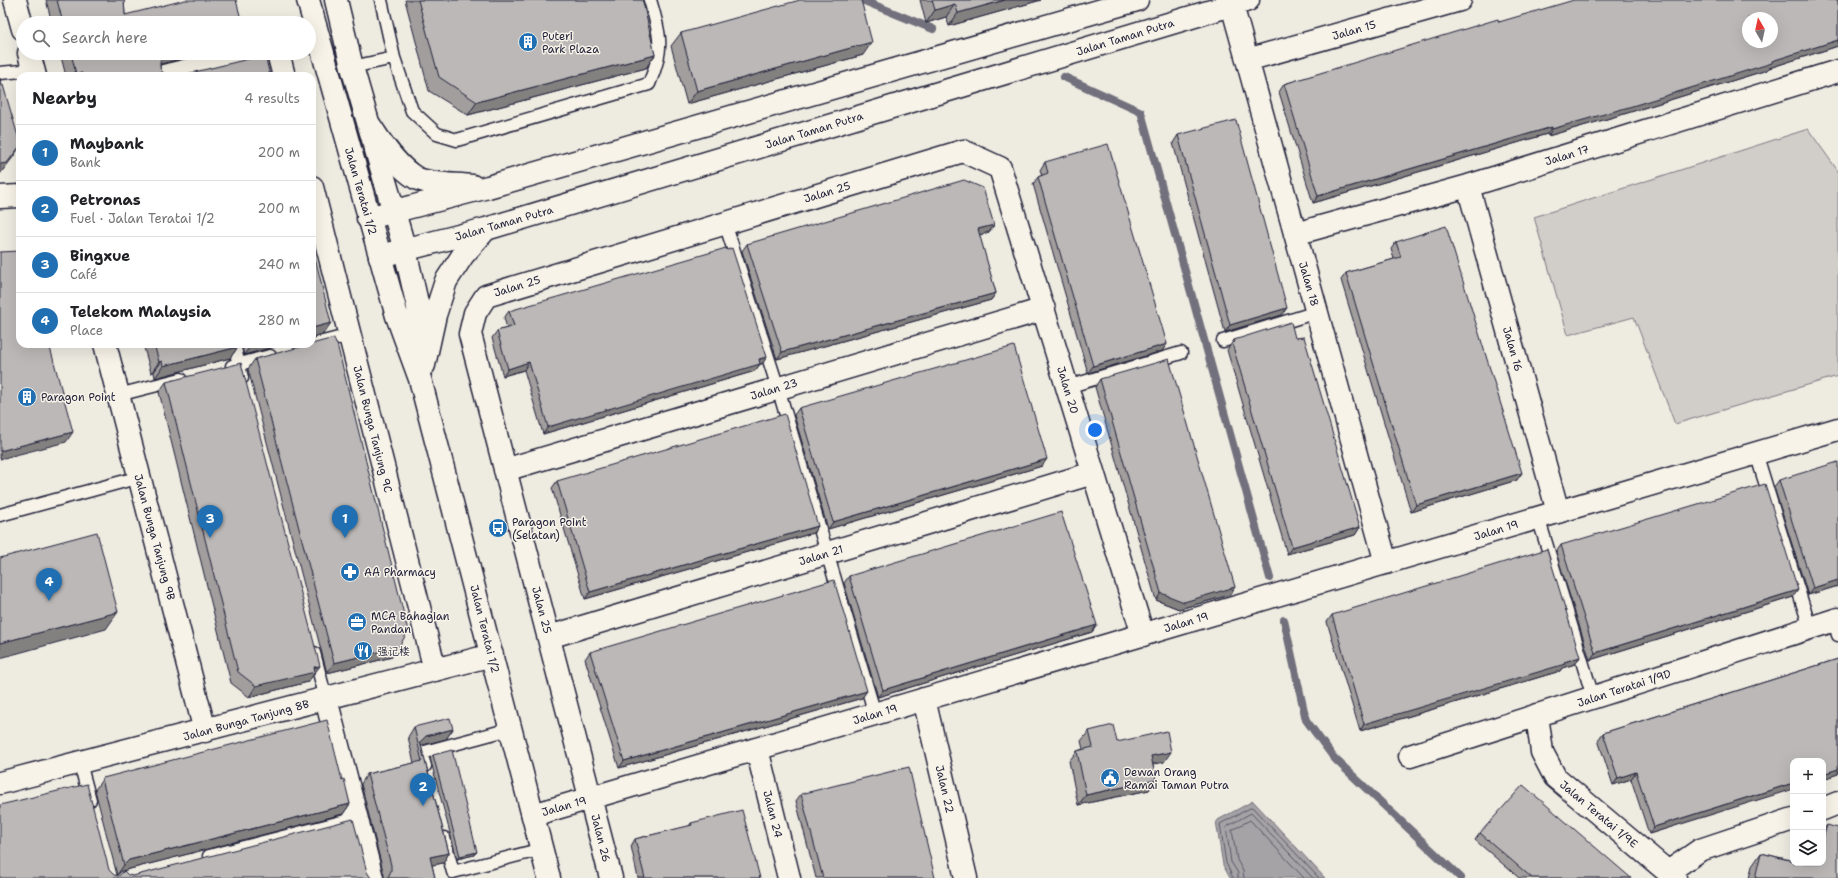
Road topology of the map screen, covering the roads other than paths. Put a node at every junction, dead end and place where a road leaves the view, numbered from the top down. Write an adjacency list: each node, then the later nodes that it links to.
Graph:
1 (16, 0): 9 (street)
2 (308, 0): 10 (street, Jalan Teratai 1/2)
3 (336, 0): 17 (street, Jalan Teratai 1/2)
4 (381, 0): 12 (lane)
5 (650, 0): 12 (lane)
6 (1135, 0): 25 (street)
7 (1460, 0): 15 (street, Jalan 15)
8 (1240, 2): 15 (street, Jalan 18); 32 (street, Jalan Taman Putra)
9 (20, 16)
10 (310, 16)
11 (316, 46): 30 (street, Jalan Teratai 1/2)
12 (394, 58): 17 (lane)
13 (229, 60): 19 (street)
14 (280, 60): 20 (street)
15 (1247, 60): 33 (street, Jalan 18)
16 (33, 66): 21 (lane)
17 (352, 67): 22 (street, Jalan Teratai 1/2)
18 (1838, 71): 24 (street, Jalan 17)
19 (180, 72)
20 (283, 72)
21 (0, 73)
22 (368, 122): 25 (street); 29 (street, Jalan Teratai 1/2)
23 (1000, 168): 31 (street, Jalan 25); 36 (street, Jalan 20)
24 (1468, 186): 33 (street, Jalan 17); 59 (street, Jalan 16)
25 (488, 187): 29 (street)
26 (16, 196): 27 (street)
27 (0, 197)
28 (316, 203): 38 (street, Jalan Bunga Tanjung 9C)
29 (394, 211): 30 (street); 34 (street, Jalan Teratai 1/2)
30 (368, 218): 35 (street, Jalan Teratai 1/2)
31 (725, 223): 51 (lane); 55 (street, Jalan 25)
32 (486, 229): 34 (street, Jalan Taman Putra); 48 (street)
33 (1295, 234): 37 (street, Jalan 18)
34 (405, 250): 35 (street, Jalan Taman Putra); 48 (street, Jalan Teratai 1/2)
35 (380, 256): 48 (street, Jalan Teratai 1/2)
36 (1044, 309): 50 (street, Jalan 20); 51 (street, Jalan 23)
37 (1316, 312): 39 (lane); 61 (street, Jalan 18)
38 (350, 335): 40 (lane); 68 (street, Jalan Bunga Tanjung 9C)
39 (1223, 341)
40 (316, 344)
41 (106, 348): 52 (street, Jalan Bunga Tanjung 9B)
42 (235, 348): 45 (lane)
43 (283, 352): 45 (lane)
44 (1181, 353): 50 (lane)
45 (239, 364): 46 (lane); 49 (lane)
46 (224, 368)
47 (194, 376): 52 (lane)
48 (420, 380): 67 (street, Jalan Teratai 1/2)
49 (245, 387)
50 (1068, 387): 56 (street, Jalan 20)
51 (778, 388): 55 (street, Jalan 23); 60 (lane)
52 (118, 395): 57 (street, Jalan Bunga Tanjung 9B)
53 (1838, 429): 54 (street, Jalan 19)
54 (1756, 453): 59 (street, Jalan 19); 63 (lane)
55 (505, 470): 65 (street, Jalan 25)
56 (1093, 473): 60 (street, Jalan 21); 64 (street, Jalan 20)
57 (140, 477): 58 (lane); 75 (street, Jalan Bunga Tanjung 9B)
58 (0, 515)
59 (1548, 515): 61 (street, Jalan 19); 69 (lane)
60 (828, 552): 65 (street, Jalan 21); 72 (lane)
61 (1386, 563): 64 (street, Jalan 19)
62 (1836, 625): 63 (street, Jalan Teratai 1/9D)
63 (1810, 628): 69 (street, Jalan Teratai 1/9D)
64 (1143, 635): 71 (street, Jalan 19)
65 (549, 637): 81 (street, Jalan 25)
66 (310, 638): 70 (lane)
67 (492, 655): 68 (street, Jalan Bunga Tanjung 8B); 74 (street, Jalan Teratai 1/2)
68 (435, 670): 70 (street, Jalan Bunga Tanjung 8B)
69 (1593, 697): 73 (street, Jalan Teratai 1/9D)
70 (326, 699): 75 (street, Jalan Bunga Tanjung 8B); 86 (street)
71 (924, 700): 72 (street, Jalan 19); 96 (street, Jalan 22)
72 (875, 714): 76 (street, Jalan 19)
73 (1537, 715): 77 (street, Jalan Teratai 1/9D); 91 (street, Jalan Teratai 1/9E)
74 (510, 729): 79 (lane); 85 (street, Jalan Teratai 1/2)
75 (205, 731): 78 (street, Jalan Bunga Tanjung 8B)
76 (757, 749): 81 (street, Jalan 19); 95 (street, Jalan 24)
77 (1410, 756)
78 (80, 763): 80 (street, Jalan Bunga Tanjung 8B); 84 (lane)
79 (427, 775)
80 (0, 783)
81 (591, 799): 85 (street, Jalan 19); 94 (street, Jalan 26)
82 (1838, 803): 83 (street)
83 (1826, 807)
84 (92, 809)
85 (533, 816): 89 (street, Jalan Teratai 1/2)
86 (357, 818): 90 (lane); 92 (street)
87 (1790, 820): 91 (street)
88 (441, 828): 89 (lane)
89 (542, 849): 93 (street, Jalan Teratai 1/2)
90 (199, 858)
91 (1672, 875)
92 (372, 878)
93 (549, 878)
94 (611, 878)
95 (790, 878)
96 (966, 878)

